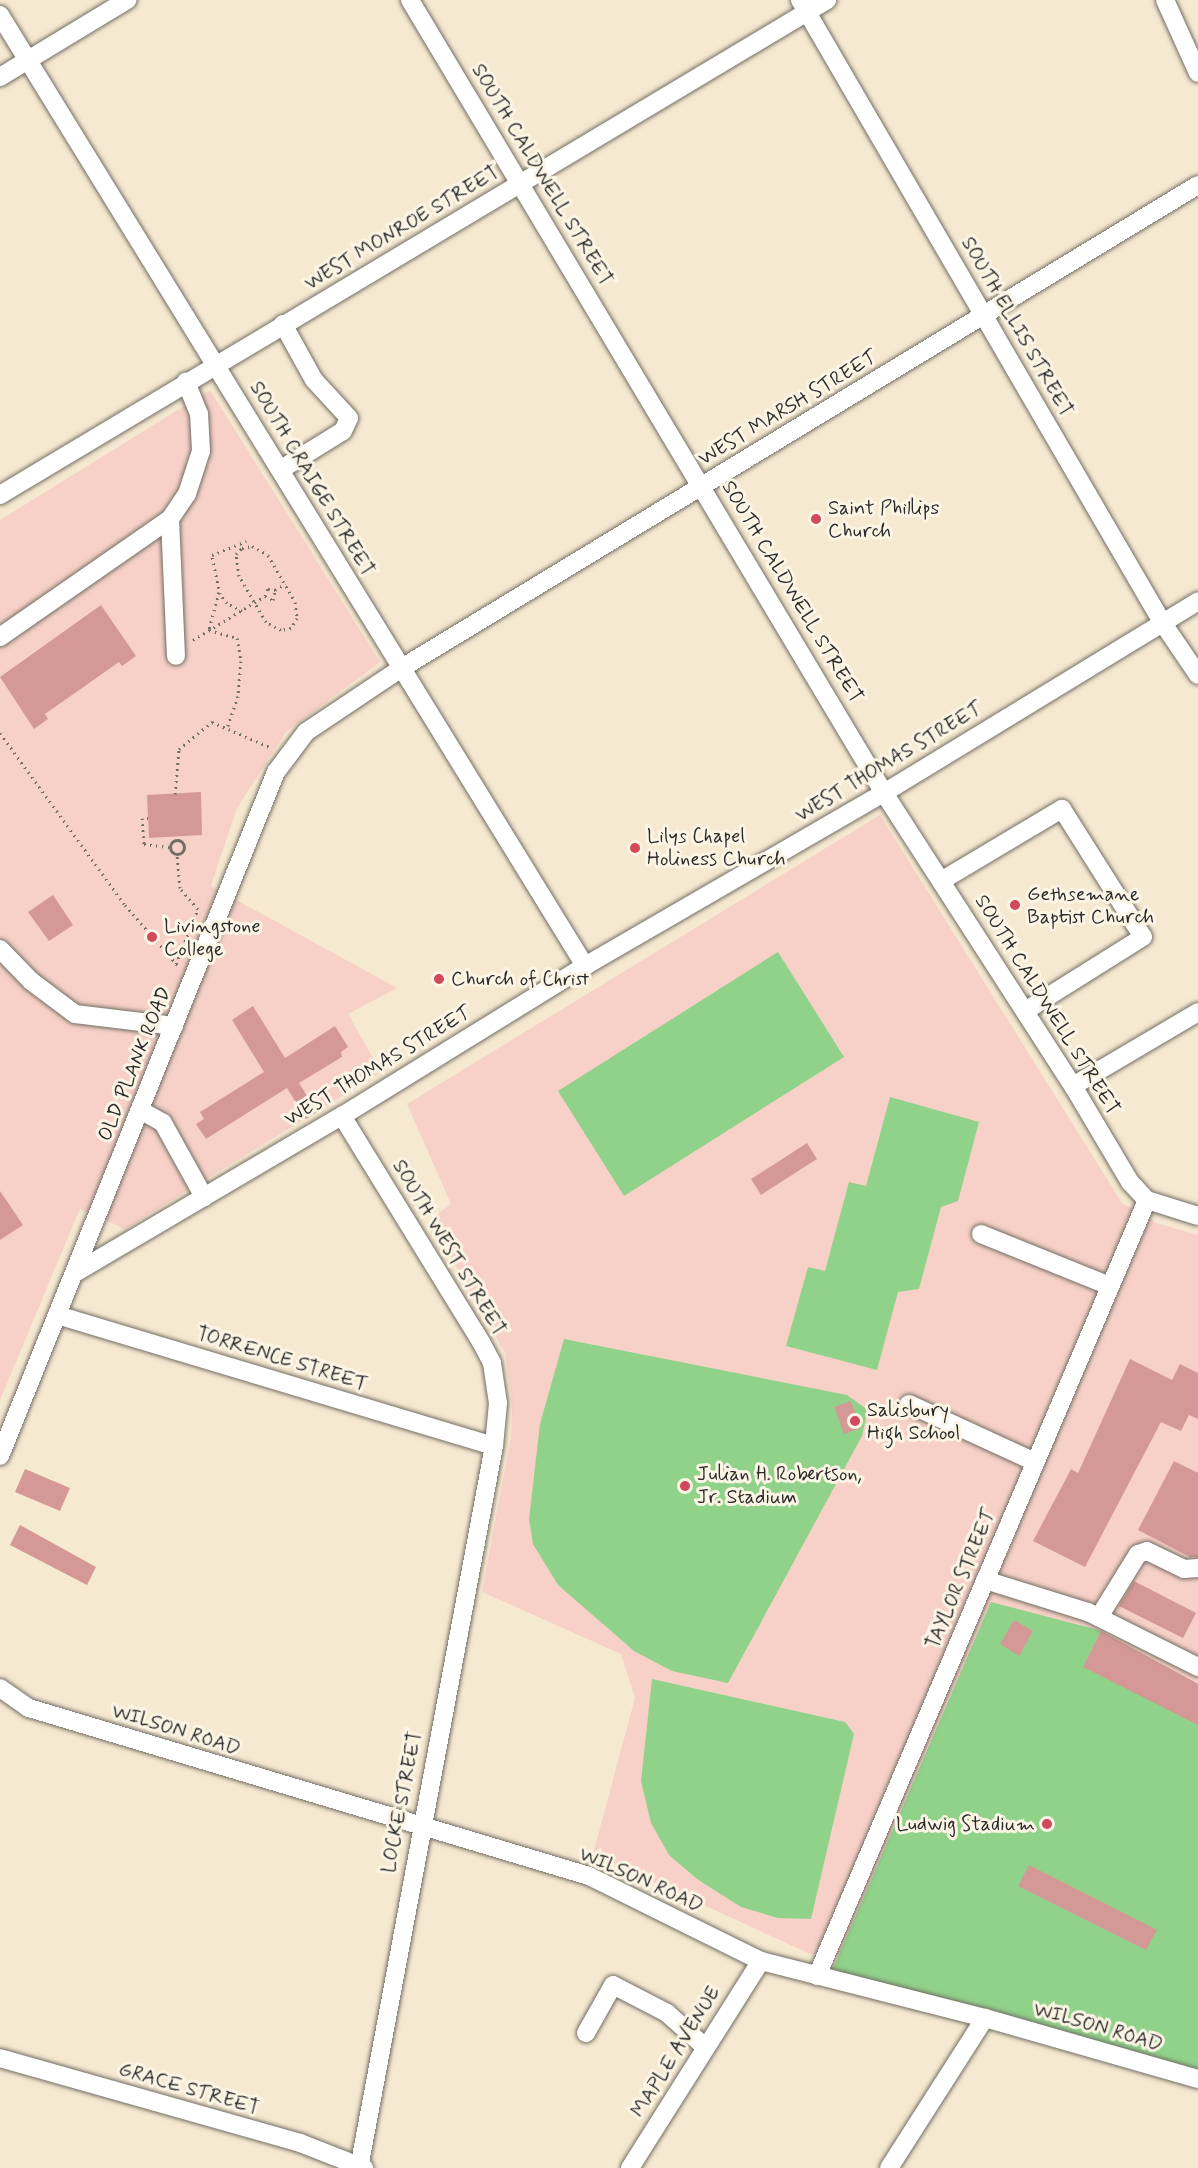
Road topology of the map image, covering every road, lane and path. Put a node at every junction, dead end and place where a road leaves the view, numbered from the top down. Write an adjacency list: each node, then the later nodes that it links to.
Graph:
1 (127, 0): 7 (street)
2 (410, 0): 10 (street, SOUTH CALDWELL STREET)
3 (827, 0): 5 (street, WEST MONROE STREET)
4 (1165, 0): 8 (street)
5 (804, 6): 10 (street, WEST MONROE STREET); 12 (street, SOUTH ELLIS STREET)
6 (0, 15): 7 (street, SOUTH CRAIGE STREET)
7 (26, 61): 9 (street); 14 (street, SOUTH CRAIGE STREET)
8 (1198, 73)
9 (0, 77)
10 (521, 184): 13 (street, WEST MONROE STREET); 17 (street, SOUTH CALDWELL STREET)
11 (1198, 185): 12 (street, WEST MARSH STREET)
12 (985, 315): 17 (street, WEST MARSH STREET); 29 (street, SOUTH ELLIS STREET)
13 (283, 324): 14 (street, WEST MONROE STREET); 16 (street)
14 (216, 364): 15 (street, WEST MONROE STREET); 16 (street, SOUTH CRAIGE STREET)
15 (186, 382): 18 (street, WEST MONROE STREET); 19 (street)
16 (280, 470): 33 (street, SOUTH CRAIGE STREET)
17 (703, 485): 33 (street, WEST MARSH STREET); 38 (street, SOUTH CALDWELL STREET)
18 (0, 495)
19 (170, 519): 31 (street); 32 (street)
20 (246, 541): 21 (path)
21 (241, 547): 22 (path); 24 (path); 27 (path)
22 (285, 584): 23 (path); 27 (path)
23 (275, 590): 25 (path); 25 (path)
24 (219, 592): 28 (path); 30 (path)
25 (265, 596): 27 (path)
26 (1198, 600): 29 (street, WEST THOMAS STREET)
27 (254, 603): 28 (path)
28 (242, 611): 30 (path)
29 (1162, 622): 34 (street, SOUTH ELLIS STREET); 38 (street, WEST THOMAS STREET)
30 (209, 630): 32 (path); 35 (path)
31 (0, 637)
32 (176, 653)
33 (400, 669): 37 (street, OLD PLANK ROAD); 46 (street, SOUTH CRAIGE STREET)
34 (1198, 675)
35 (227, 728): 37 (path); 39 (path)
36 (0, 733): 45 (path)
37 (288, 756): 50 (street, OLD PLANK ROAD)
38 (884, 793): 43 (street, SOUTH CALDWELL STREET); 46 (street, WEST THOMAS STREET)
39 (175, 794)
40 (148, 818): 41 (path)
41 (170, 847): 42 (path); 42 (path)
42 (177, 854): 45 (path)
43 (941, 881): 48 (street, SOUTH CALDWELL STREET); 48 (street)
44 (0, 949): 50 (street)
45 (176, 964): 47 (path)
46 (585, 966): 53 (street, WEST THOMAS STREET)
47 (181, 970)
48 (1025, 1011): 51 (street, SOUTH CALDWELL STREET)
49 (1198, 1012): 51 (street)
50 (174, 1026): 52 (street, OLD PLANK ROAD)
51 (1073, 1086): 55 (street, SOUTH CALDWELL STREET)
52 (140, 1110): 54 (street); 58 (street, OLD PLANK ROAD)
53 (342, 1116): 54 (street, WEST THOMAS STREET); 62 (street, SOUTH WEST STREET)
54 (204, 1197): 58 (street, WEST THOMAS STREET)
55 (1147, 1200): 56 (street); 59 (street, TAYLOR STREET)
56 (1198, 1216)
57 (981, 1234): 59 (street)
58 (75, 1274): 60 (street, OLD PLANK ROAD)
59 (1110, 1286): 64 (street, TAYLOR STREET)
60 (57, 1315): 62 (street, TORRENCE STREET); 63 (street, OLD PLANK ROAD)
61 (909, 1404): 64 (street)
62 (494, 1446): 70 (street, LOCKE STREET)
63 (0, 1456)
64 (1035, 1462): 66 (street, TAYLOR STREET)
65 (1198, 1568): 67 (street)
66 (985, 1580): 67 (street); 72 (street, TAYLOR STREET)
67 (1099, 1617): 68 (street)
68 (1198, 1667)
69 (0, 1688): 70 (street, WILSON ROAD)
70 (420, 1828): 71 (street, WILSON ROAD); 78 (street, LOCKE STREET)
71 (761, 1961): 72 (street, WILSON ROAD); 75 (street, MAPLE AVENUE)
72 (817, 1976): 73 (street, WILSON ROAD)
73 (985, 2018): 77 (street, WILSON ROAD); 80 (street)
74 (586, 2033): 75 (street)
75 (705, 2047): 79 (street, MAPLE AVENUE)
76 (0, 2058): 78 (street, GRACE STREET)
77 (1198, 2079)
78 (361, 2167)
79 (630, 2168)
80 (889, 2168)

